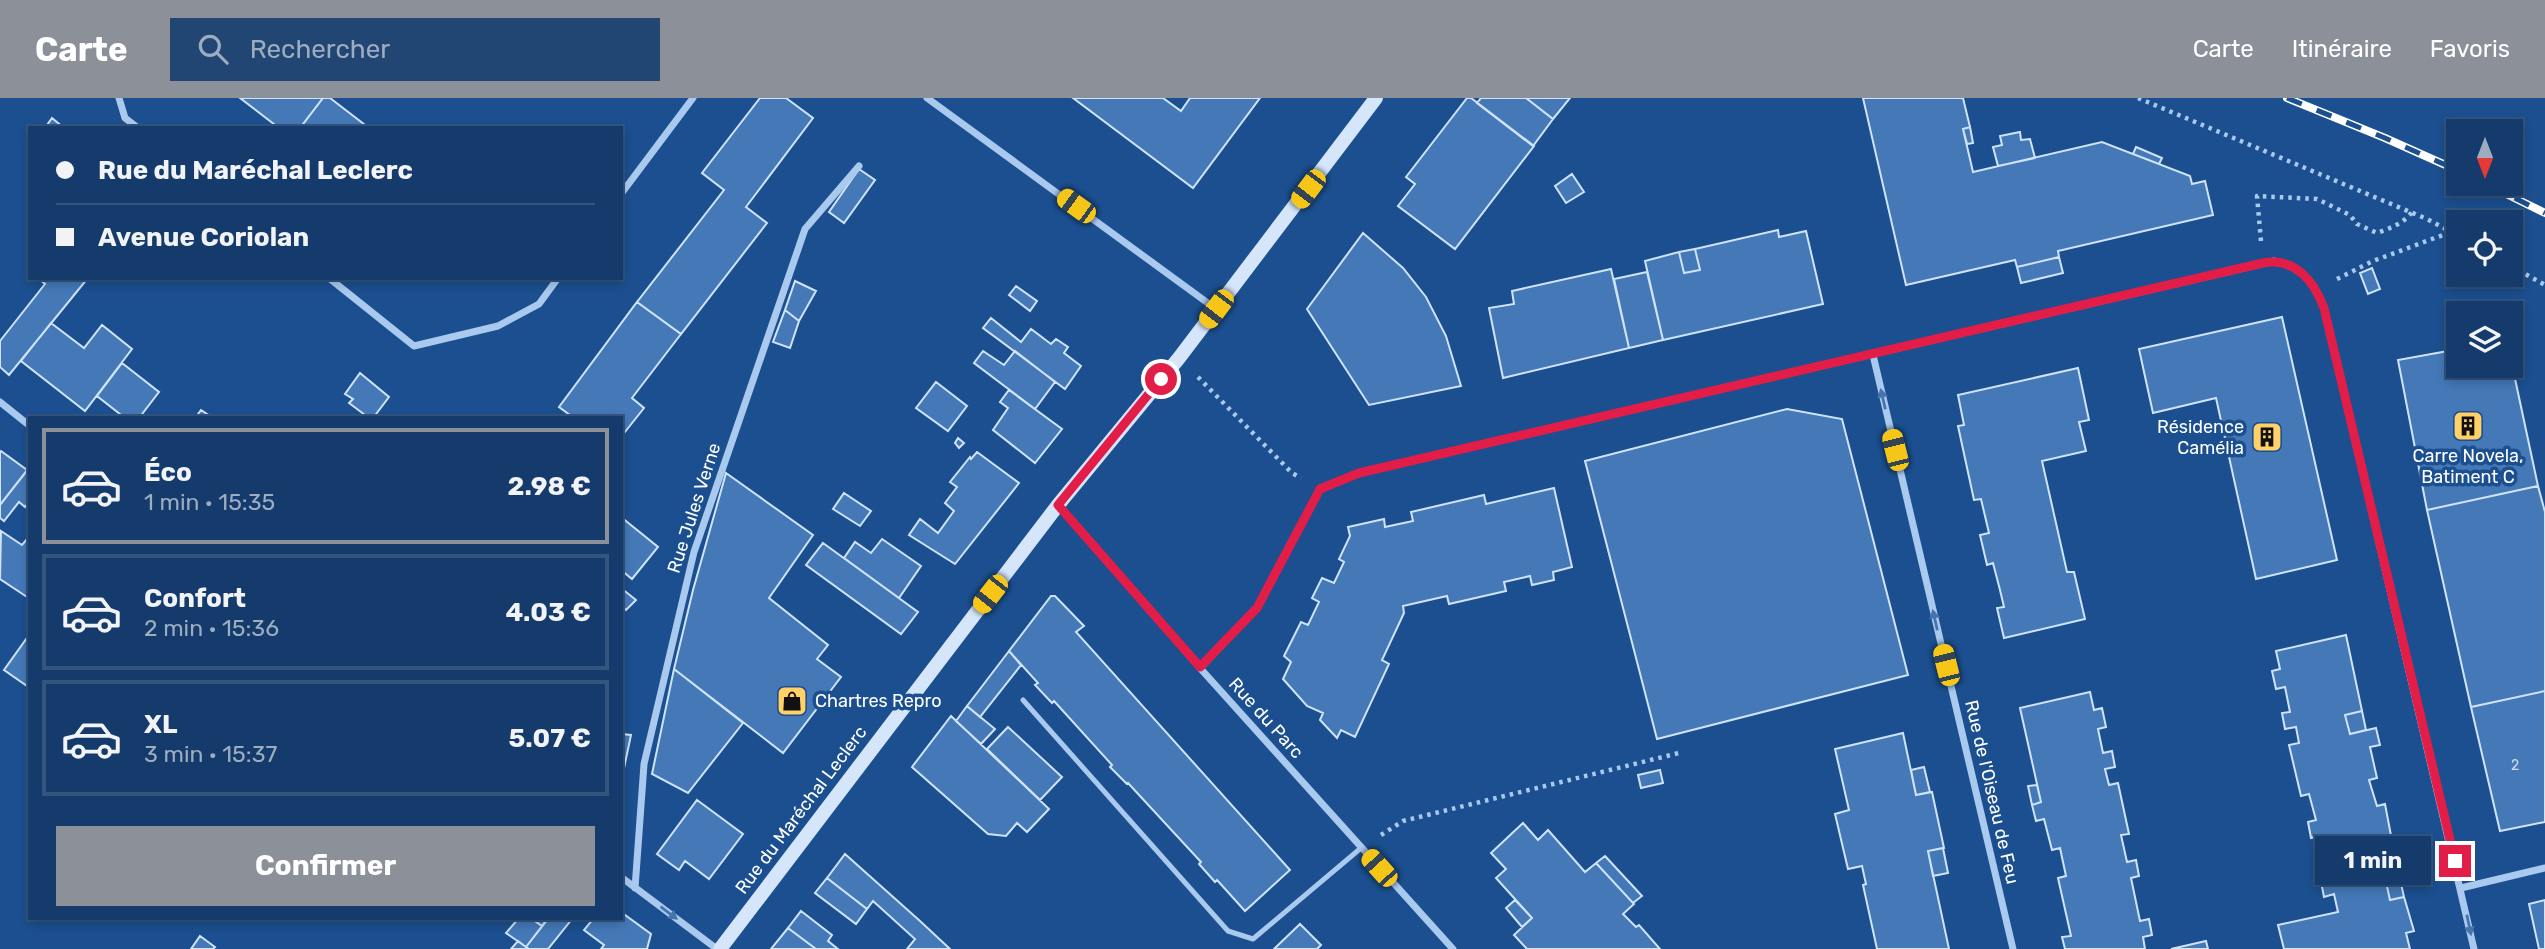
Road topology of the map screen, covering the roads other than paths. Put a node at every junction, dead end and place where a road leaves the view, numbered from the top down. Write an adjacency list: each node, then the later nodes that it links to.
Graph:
1 (119, 98): 5 (street)
2 (693, 98): 7 (street)
3 (927, 98): 10 (street)
4 (1376, 98): 10 (main road, Rue du Maréchal Leclerc)
5 (135, 126)
6 (859, 166): 20 (street, Rue Jules Verne)
7 (623, 191)
8 (332, 280): 9 (street)
9 (557, 280)
10 (1216, 309): 14 (main road, Rue du Maréchal Leclerc)
11 (1873, 355): 15 (street); 21 (street); 24 (street, Rue de l'Oiseau de Feu, one-way to 11)
12 (0, 402): 13 (street)
13 (28, 424)
14 (1058, 505): 15 (street, Rue du Parc); 22 (main road, Rue du Maréchal Leclerc)
15 (1200, 667): 17 (street, Rue du Parc)
16 (1023, 700): 17 (lane)
17 (1361, 848): 23 (street, Rue du Parc)
18 (2545, 869): 21 (street)
19 (623, 879): 20 (street)
20 (635, 888): 22 (street, one-way to 22)
21 (2462, 888): 25 (street, one-way to 25)
22 (718, 949)
23 (1453, 949)
24 (2013, 949)
25 (2474, 949)

